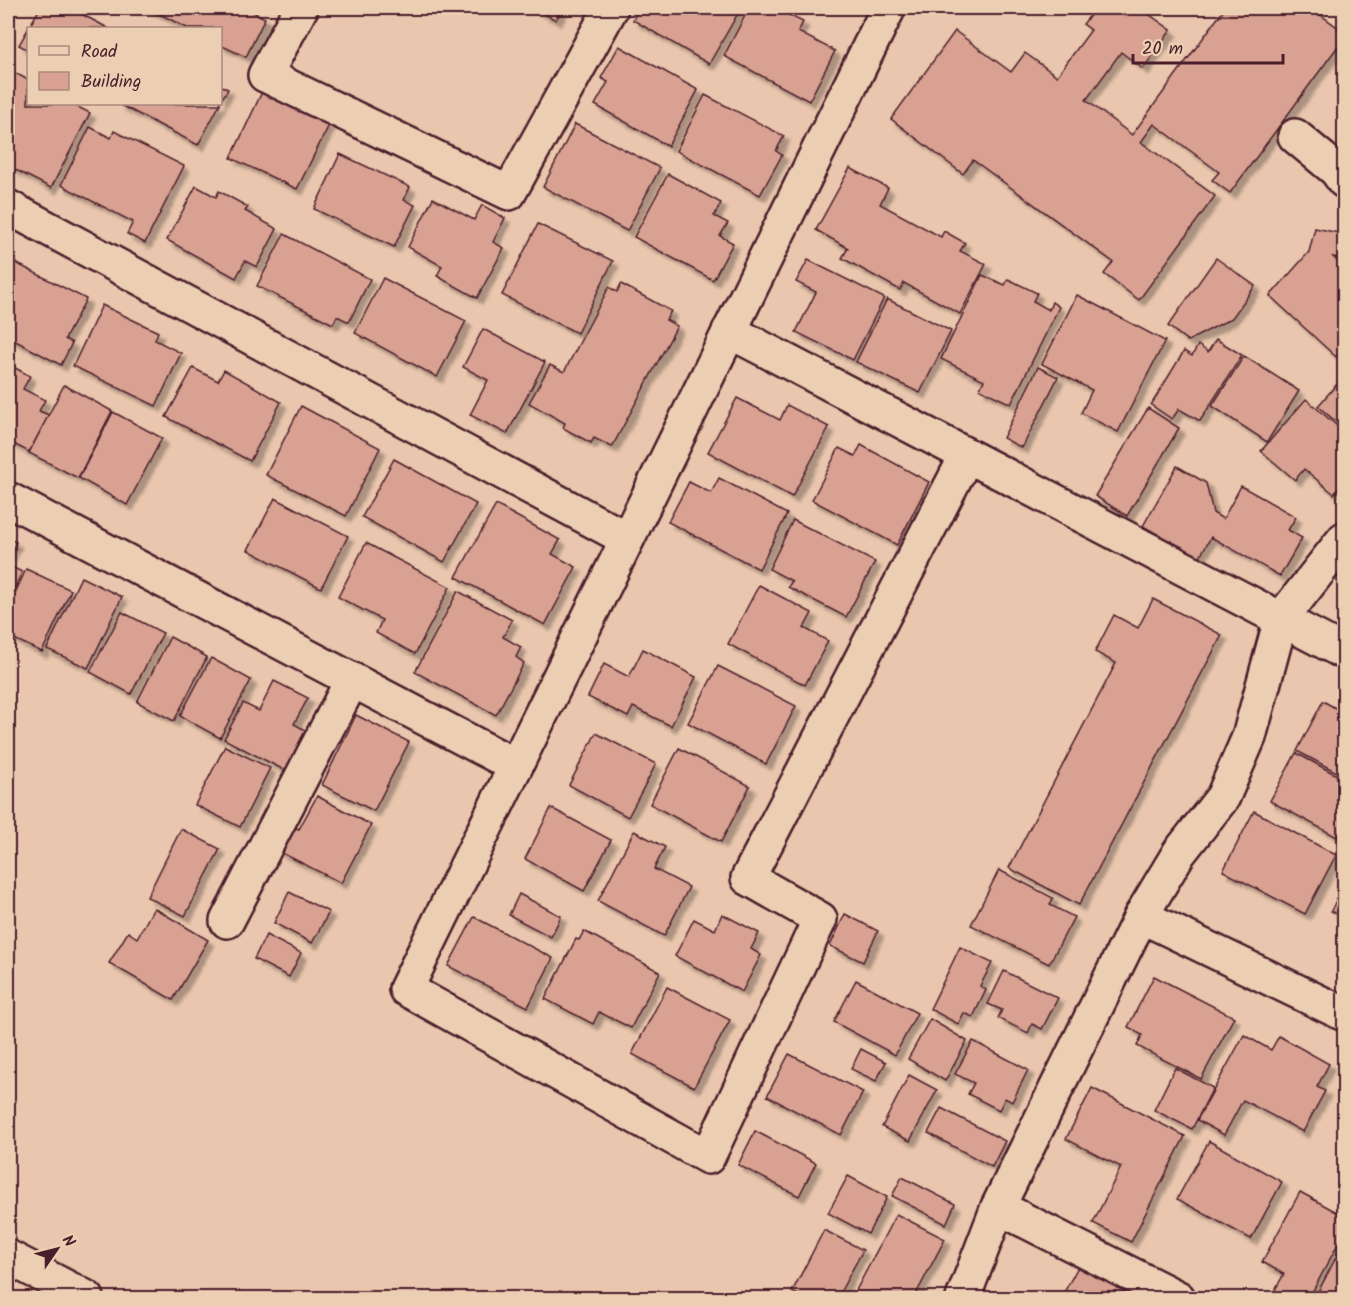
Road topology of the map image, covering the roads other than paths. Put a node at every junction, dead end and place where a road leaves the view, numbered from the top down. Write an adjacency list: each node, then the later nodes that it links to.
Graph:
1 (301, 8): 2 (main road)
2 (611, 8)
3 (888, 8): 7 (main road)
4 (1295, 136): 5 (main road)
5 (1344, 181)
6 (8, 207): 10 (main road)
7 (729, 331): 8 (main road); 10 (main road)
8 (967, 455): 12 (main road); 15 (main road)
9 (8, 499): 14 (main road)
10 (627, 539): 15 (main road)
11 (1344, 540): 12 (main road)
12 (1281, 619): 13 (main road); 16 (main road)
13 (1344, 652)
14 (352, 680): 15 (main road); 17 (main road)
15 (516, 766)
16 (1141, 915): 18 (main road); 19 (main road)
17 (226, 921)
18 (1344, 1014)
19 (998, 1207): 22 (main road); 23 (main road)
20 (8, 1257): 21 (main road)
21 (87, 1299)
22 (963, 1299)
23 (1178, 1299)

